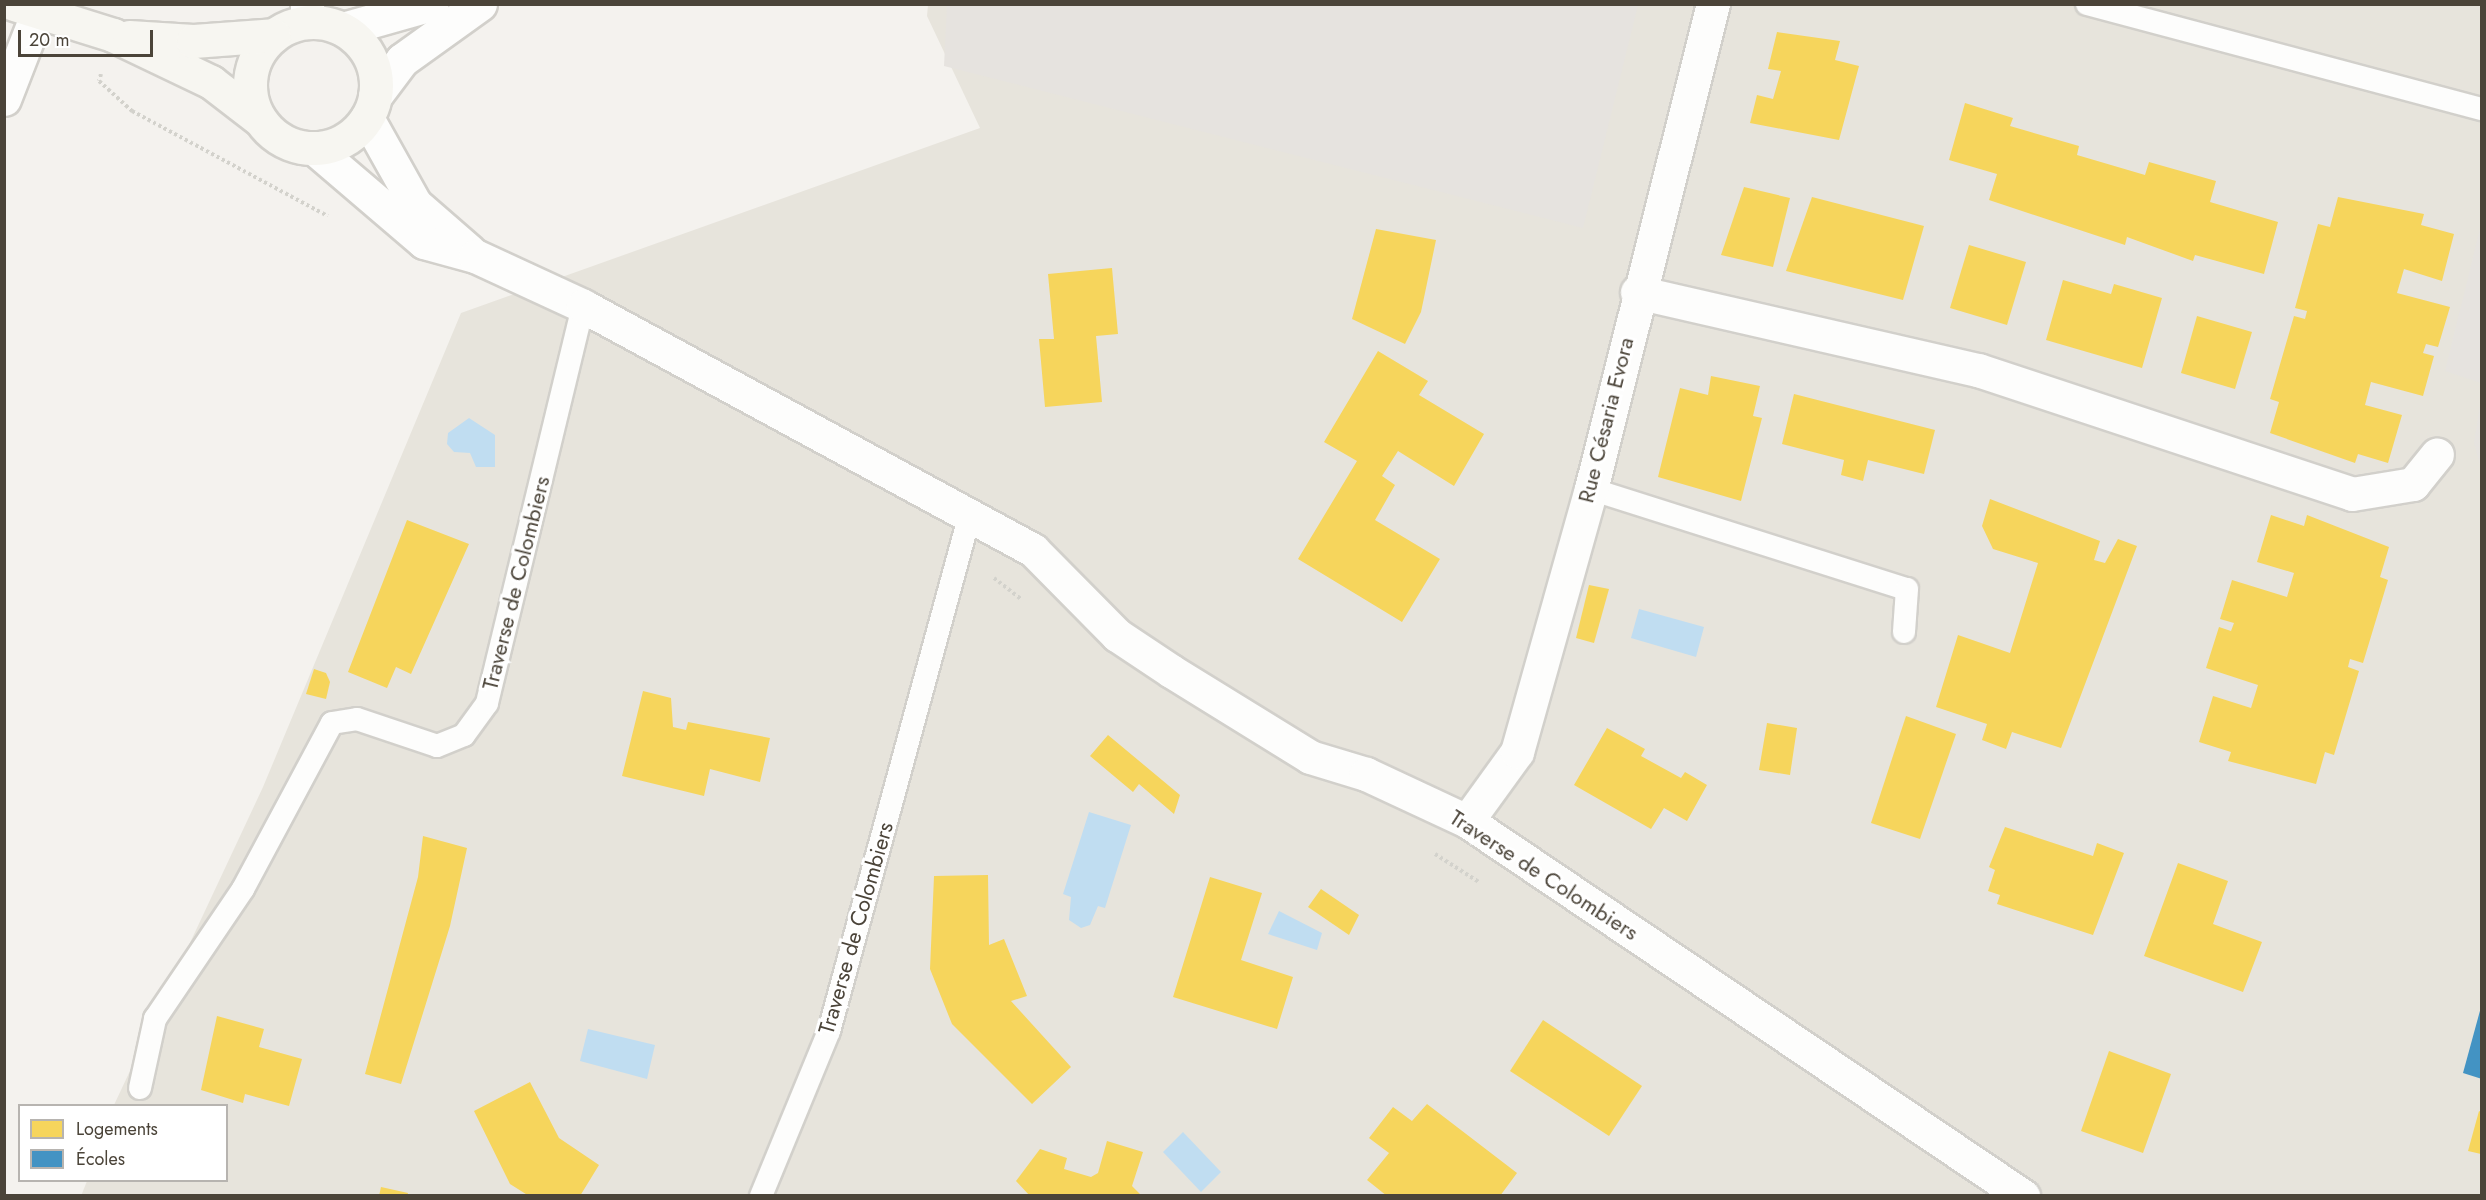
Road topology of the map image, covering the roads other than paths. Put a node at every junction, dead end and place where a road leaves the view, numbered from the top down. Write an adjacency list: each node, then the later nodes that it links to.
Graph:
1 (432, 4): 7 (street)
2 (480, 4): 11 (street)
3 (1713, 4): 16 (street, Rue Césaria Evora)
4 (2087, 4): 12 (lane)
5 (26, 8): 8 (street); 10 (street)
6 (307, 13): 7 (street); 9 (street)
7 (343, 29): 11 (street)
8 (113, 35): 9 (street); 13 (street)
9 (274, 35): 13 (street)
10 (4, 99)
11 (371, 107): 14 (street); 15 (street, Traverse de Colombiers)
12 (2481, 109)
13 (260, 118): 14 (street)
14 (314, 148): 15 (street, Traverse de Colombiers)
15 (475, 256): 17 (street, Traverse de Colombiers)
16 (1637, 292): 18 (street); 19 (street, Rue Césaria Evora)
17 (584, 306): 20 (street, Traverse de Colombiers); 23 (lane, Traverse de Colombiers)
18 (2437, 454)
19 (1591, 489): 21 (lane); 22 (street, Rue Césaria Evora)
20 (970, 514): 22 (street, Traverse de Colombiers); 24 (lane, Traverse de Colombiers)
21 (1904, 632)
22 (1467, 821): 25 (street, Traverse de Colombiers)
23 (140, 1088)
24 (762, 1196)
25 (2023, 1196)

